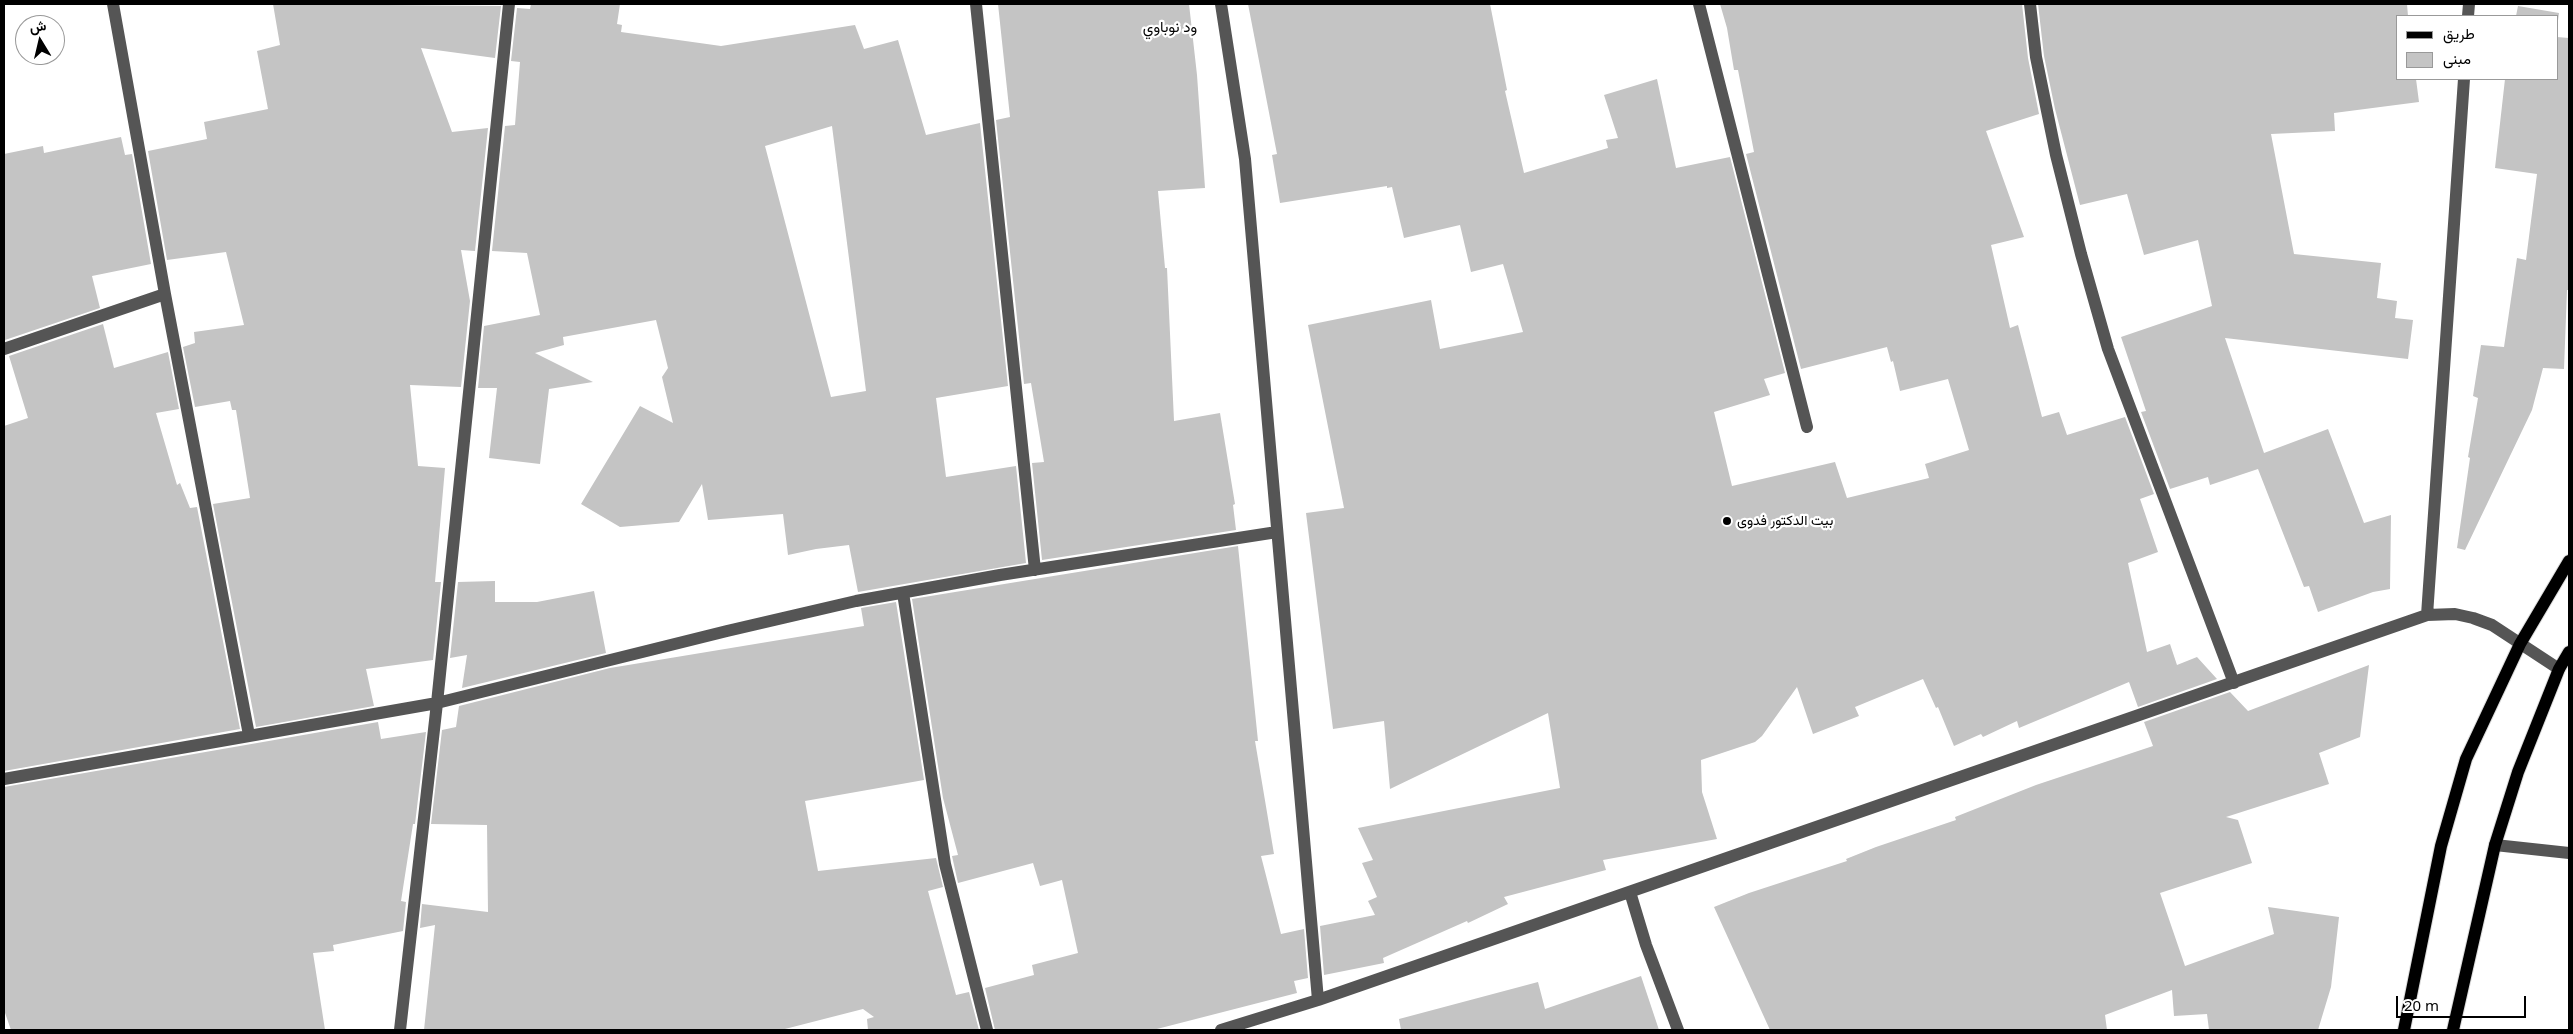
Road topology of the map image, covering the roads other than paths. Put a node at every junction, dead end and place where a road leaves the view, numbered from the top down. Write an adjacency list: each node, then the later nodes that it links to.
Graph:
1 (113, 4): 8 (street)
2 (509, 4): 20 (street)
3 (976, 4): 13 (street)
4 (1221, 4): 11 (street)
5 (1699, 4): 10 (street)
6 (2030, 4): 19 (street)
7 (2464, 80): 15 (street)
8 (165, 294): 9 (street); 21 (street)
9 (4, 349)
10 (1807, 427)
11 (1277, 532): 13 (street); 26 (street)
12 (2569, 561): 16 (main road)
13 (1035, 570): 14 (street)
14 (903, 593): 20 (street); 28 (street)
15 (2427, 615): 16 (street); 19 (street)
16 (2520, 644): 18 (street); 31 (main road)
17 (2569, 652): 18 (main road)
18 (2559, 669): 23 (main road)
19 (2234, 683): 25 (street)
20 (437, 703): 21 (street); 27 (street)
21 (249, 735): 22 (street)
22 (4, 779)
23 (2494, 844): 24 (street); 32 (main road)
24 (2569, 853)
25 (1630, 892): 26 (street); 30 (street)
26 (1318, 1000): 29 (street)
27 (400, 1030)
28 (987, 1030)
29 (1221, 1030)
30 (1678, 1030)
31 (2404, 1030)
32 (2453, 1030)

